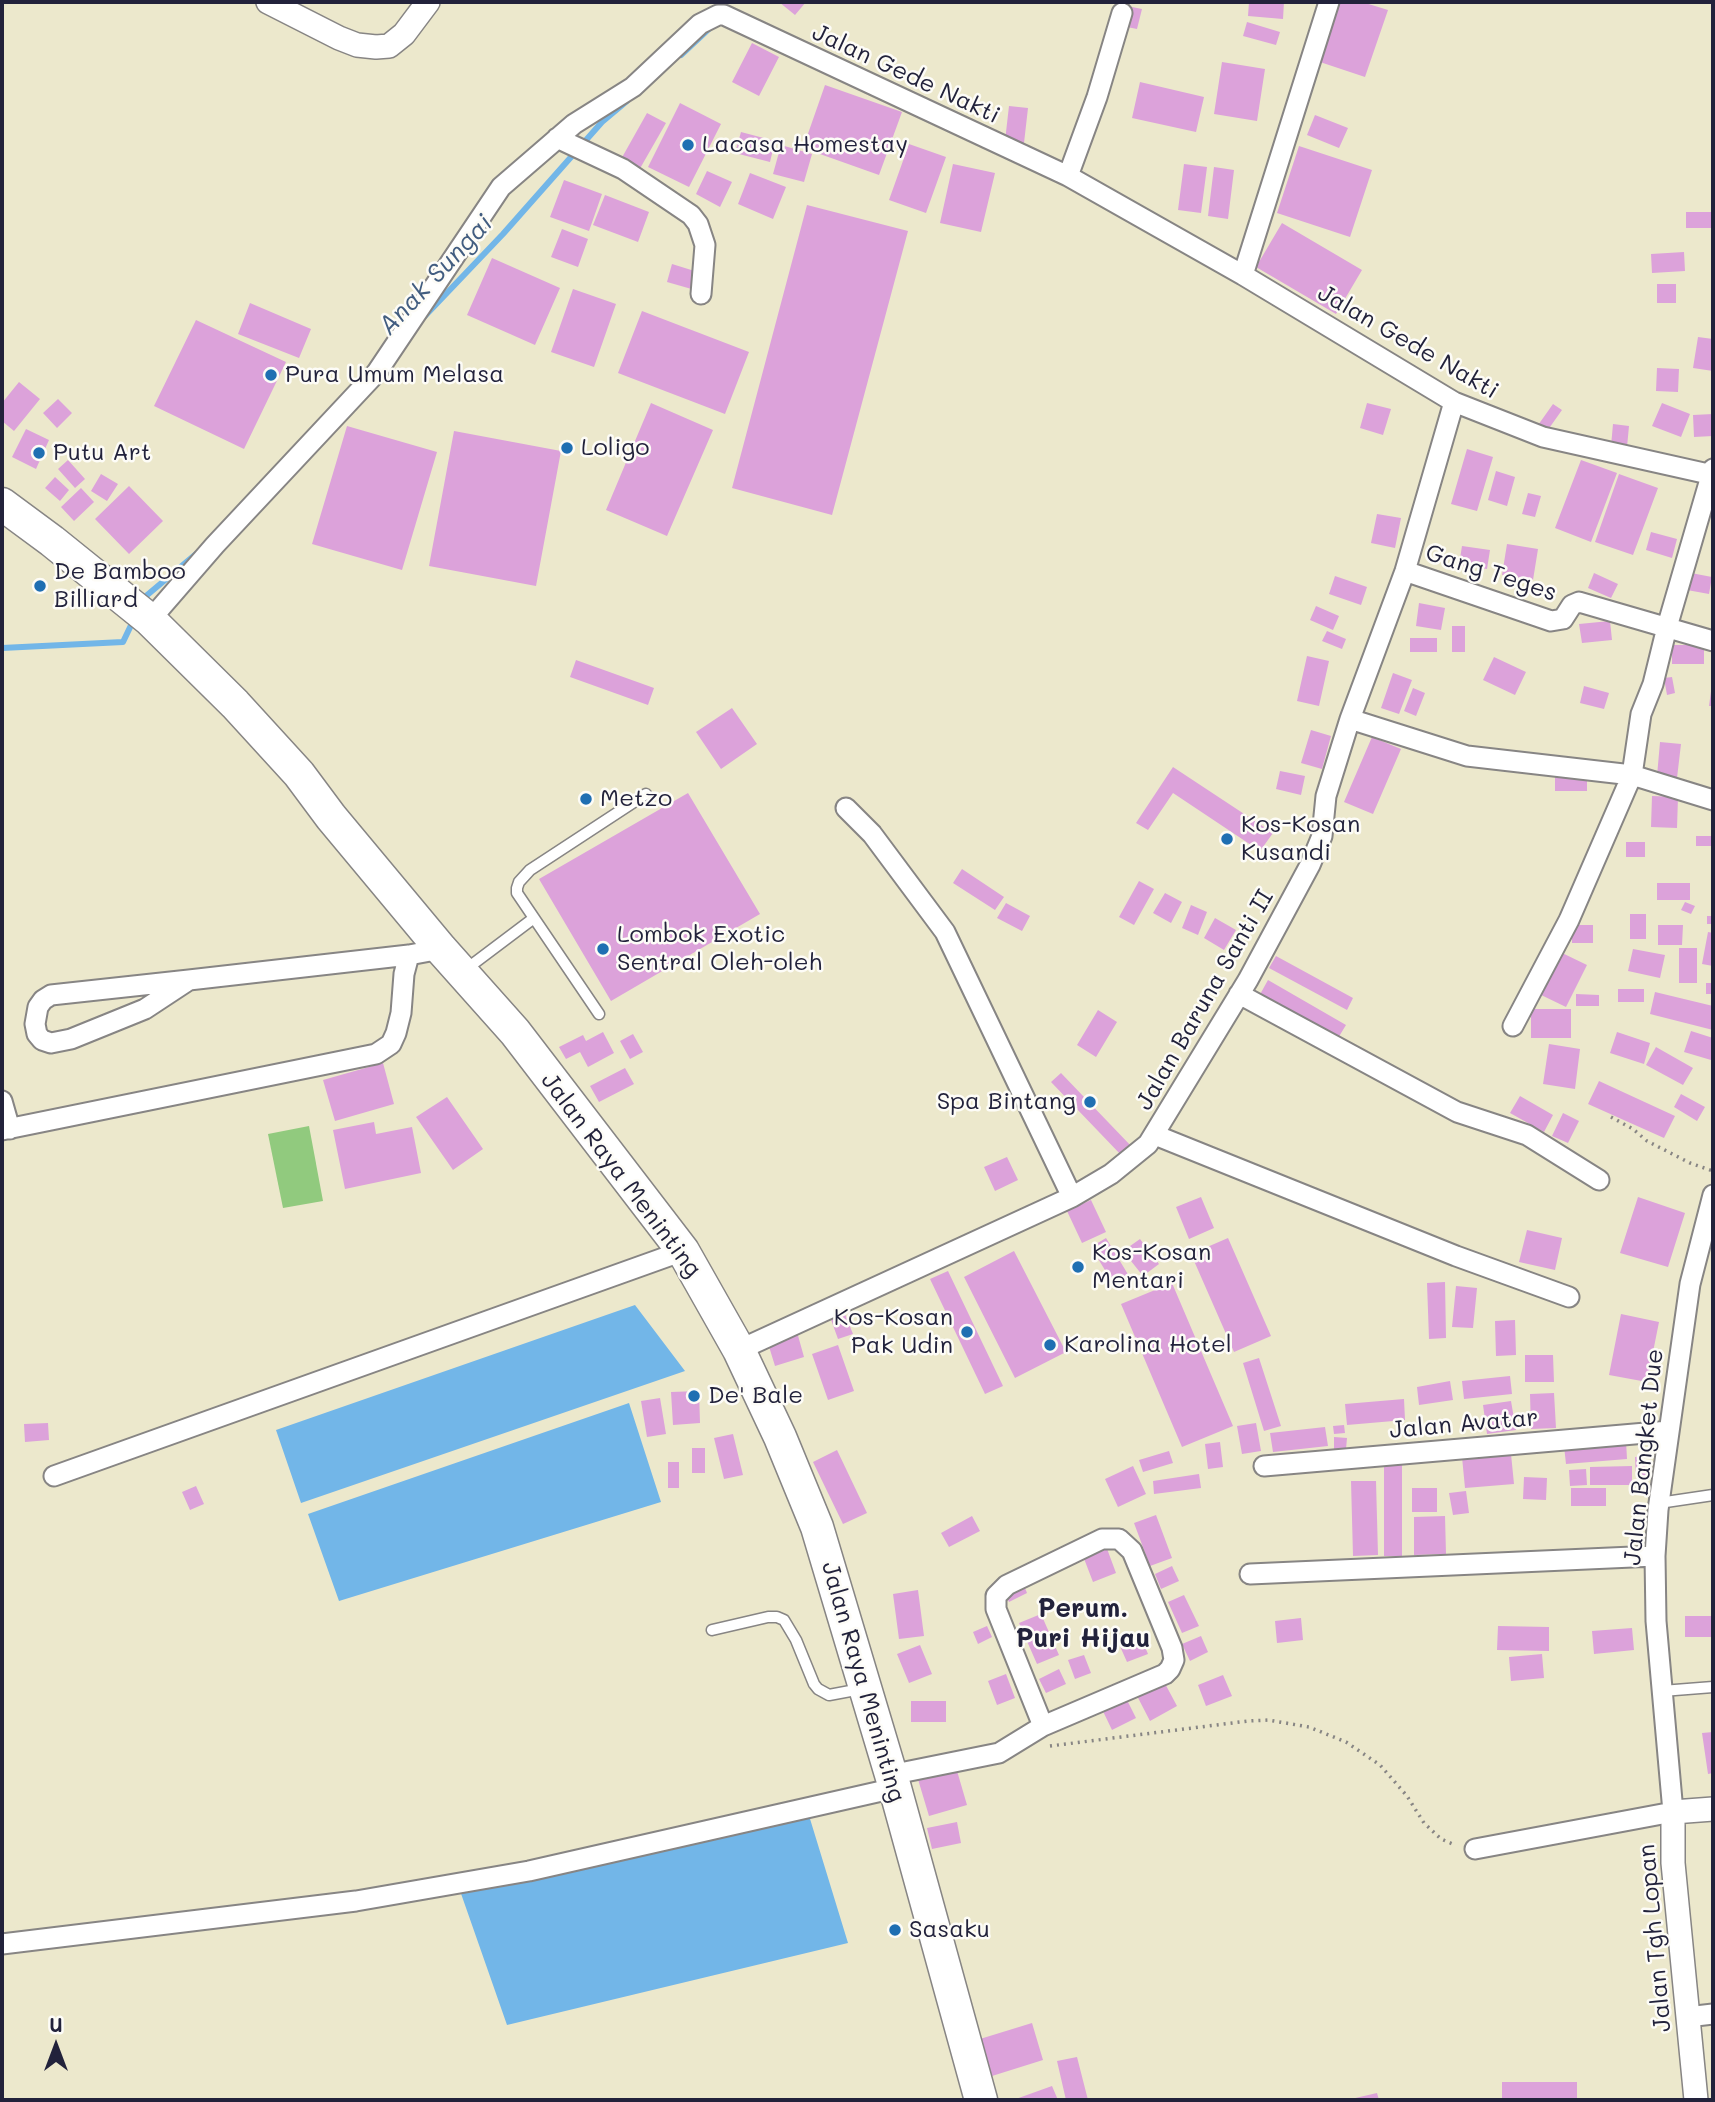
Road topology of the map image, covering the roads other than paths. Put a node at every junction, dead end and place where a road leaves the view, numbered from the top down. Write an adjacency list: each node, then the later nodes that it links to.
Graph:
1 (268, 2): 2 (street)
2 (428, 2)
3 (1329, 2): 7 (street)
4 (1122, 13): 6 (street)
5 (571, 145): 6 (street, Jalan Gede Nakti); 8 (street); 13 (street, Jalan Gede Nakti)
6 (1068, 176): 7 (street, Jalan Gede Nakti)
7 (1244, 275): 9 (street, Jalan Gede Nakti)
8 (701, 294)
9 (1454, 402): 10 (street, Jalan Gede Nakti); 12 (street, Jalan Baruna Santi II)
10 (1713, 473): 14 (street)
11 (2, 505): 13 (highway, Jalan Raya Meninting)
12 (1405, 571): 14 (street, Gang Teges); 16 (street, Jalan Baruna Santi II)
13 (138, 610): 22 (highway, Jalan Raya Meninting)
14 (1667, 627): 15 (street, Gang Teges); 17 (street)
15 (1713, 641)
16 (1350, 719): 17 (street); 26 (street, Jalan Baruna Santi II)
17 (1632, 775): 19 (street); 28 (street)
18 (646, 794): 21 (lane)
19 (1713, 800)
20 (846, 808): 34 (street)
21 (534, 918): 24 (lane); 27 (lane)
22 (441, 949): 23 (street); 24 (highway, Jalan Raya Meninting)
23 (409, 955): 25 (street); 30 (street)
24 (462, 973): 35 (highway, Jalan Raya Meninting)
25 (189, 980): 25 (street)
26 (1239, 994): 31 (street, Jalan Baruna Santi II); 32 (street)
27 (600, 1014)
28 (1513, 1026)
29 (2, 1101): 30 (street)
30 (6, 1130)
31 (1155, 1135): 34 (street, Jalan Baruna Santi II); 36 (street)
32 (1599, 1180)
33 (1713, 1195): 38 (street, Jalan Bangket Due)
34 (1073, 1197): 37 (street, Jalan Baruna Santi II)
35 (683, 1251): 37 (highway, Jalan Raya Meninting); 40 (street)
36 (1569, 1297)
37 (739, 1350): 47 (highway, Jalan Raya Meninting)
38 (1669, 1431): 39 (street, Jalan Avatar); 42 (street, Jalan Bangket Due)
39 (1264, 1466)
40 (54, 1476)
41 (1713, 1494): 42 (lane)
42 (1660, 1503): 43 (street, Jalan Bangket Due)
43 (1654, 1556): 44 (street); 48 (street, Jalan Bangket Due)
44 (1250, 1574)
45 (712, 1630): 47 (lane)
46 (1713, 1687): 48 (lane)
47 (864, 1688): 50 (highway, Jalan Raya Meninting)
48 (1662, 1691): 52 (street, Jalan Bangket Due)
49 (1044, 1726): 49 (street); 50 (street)
50 (892, 1781): 54 (street); 57 (highway, Jalan Raya Meninting)
51 (1713, 1809): 52 (street, Jalan Tgh Lopan)
52 (1673, 1812): 53 (street); 56 (street, Jalan Tgh Lopan)
53 (1475, 1849)
54 (2, 1944)
55 (1713, 2014): 56 (street)
56 (1687, 2017): 58 (street, Jalan Tgh Lopan)
57 (981, 2100)
58 (1696, 2100)

